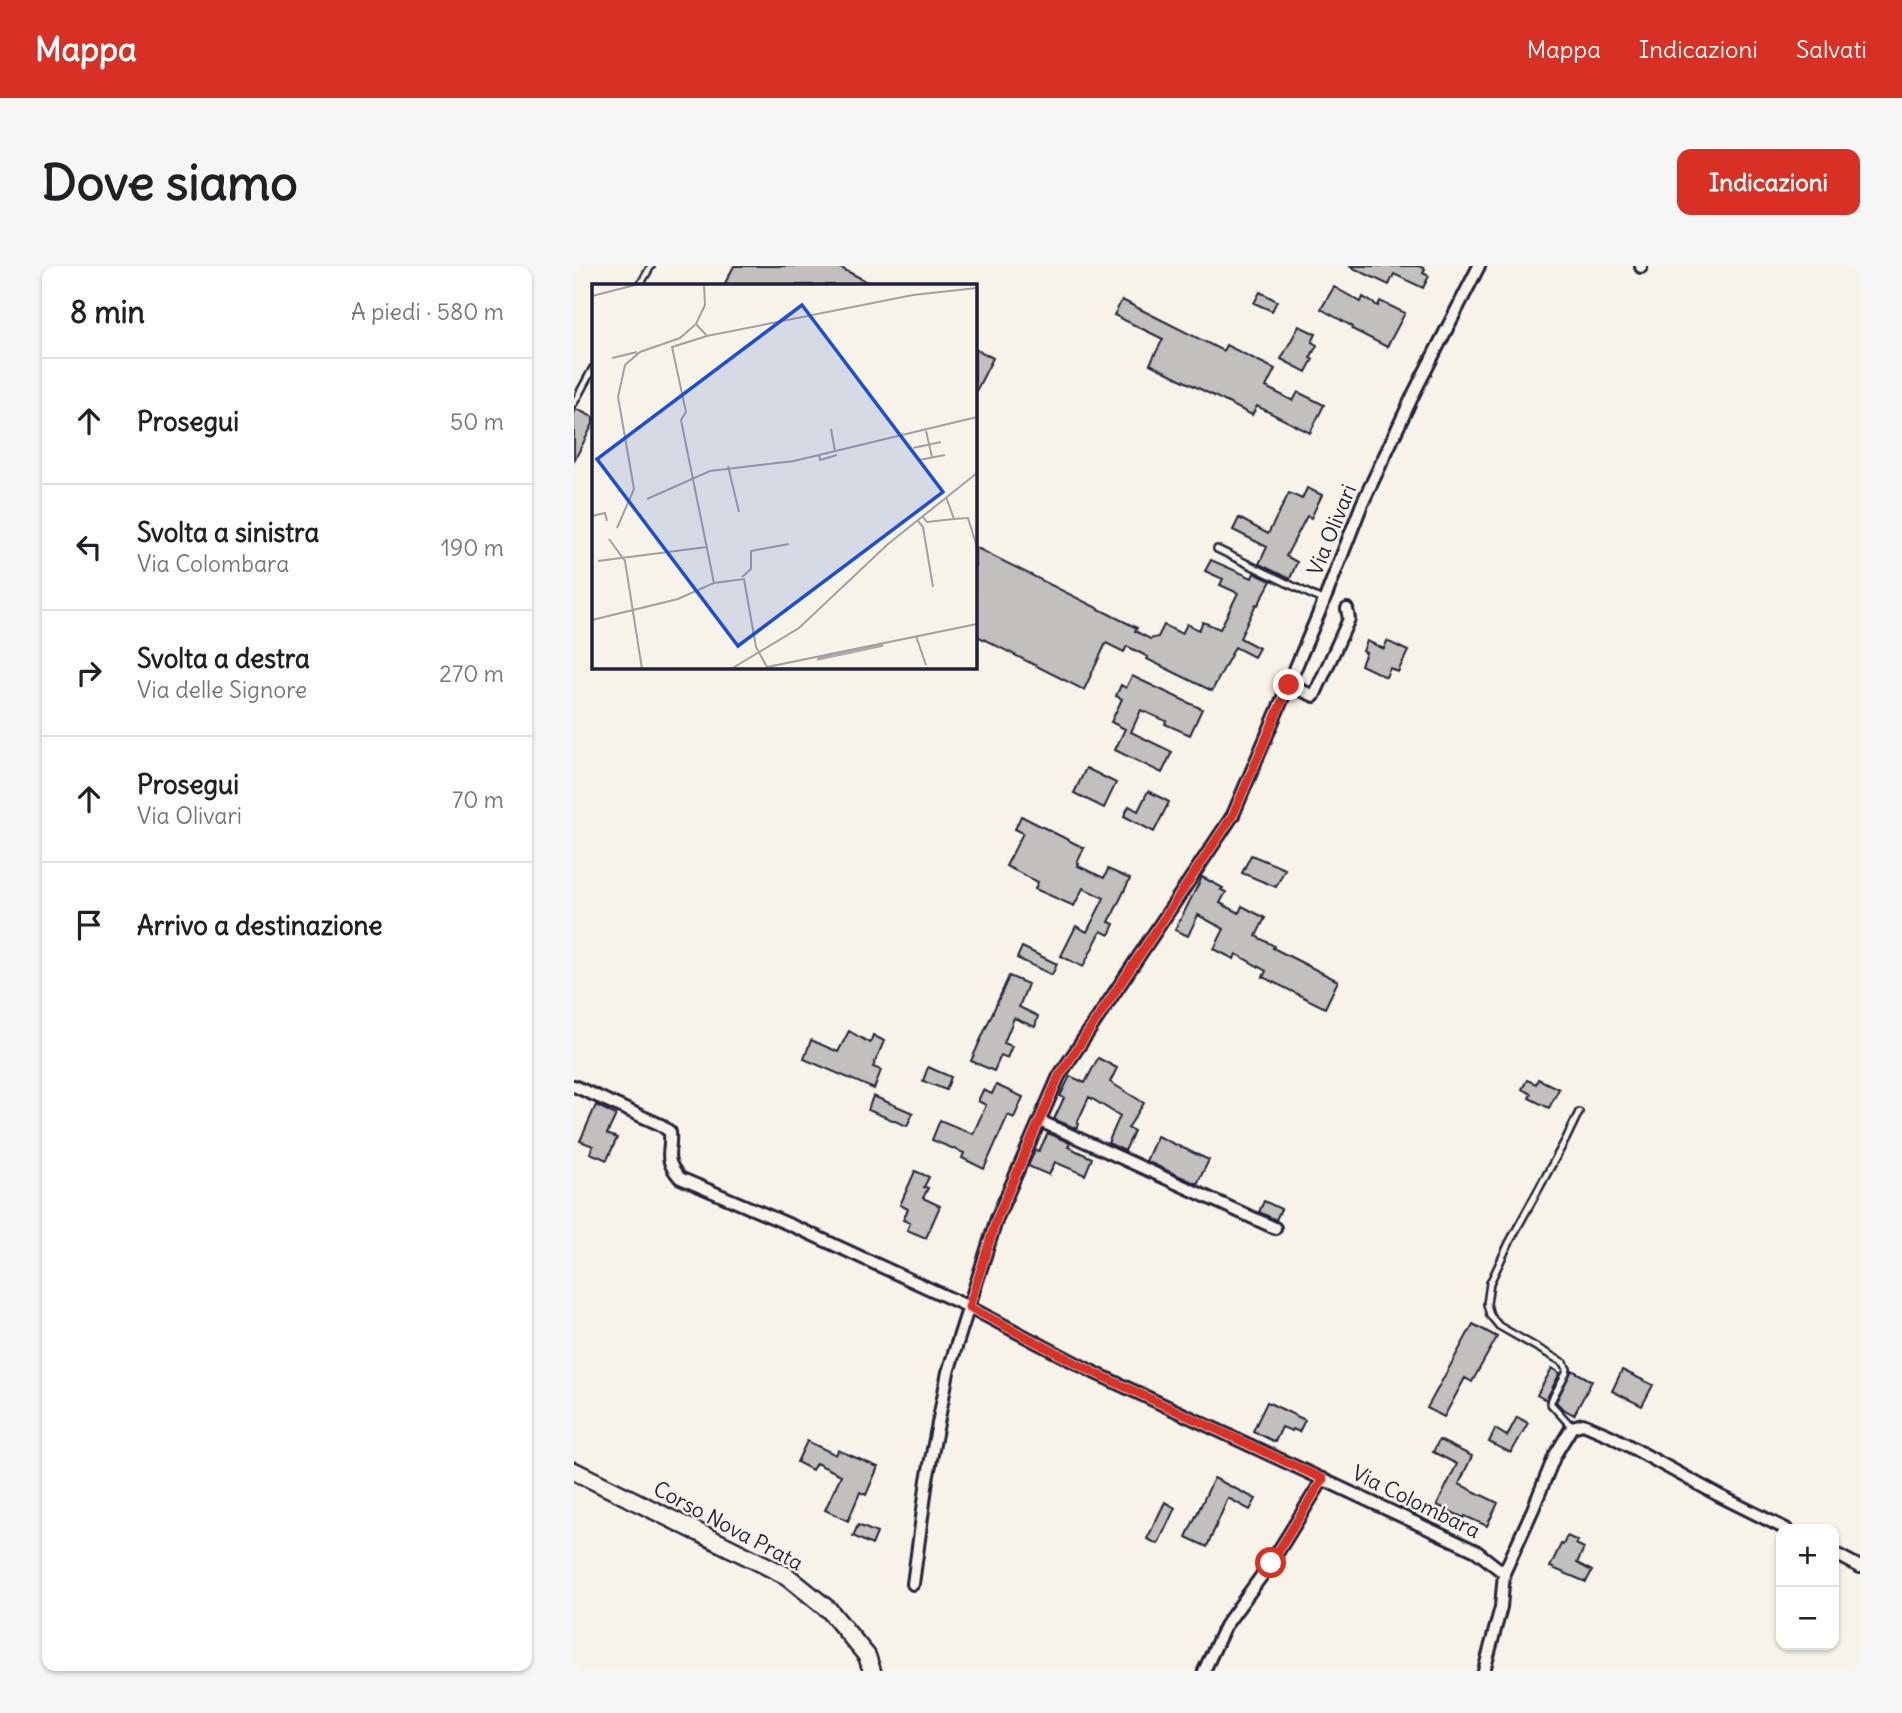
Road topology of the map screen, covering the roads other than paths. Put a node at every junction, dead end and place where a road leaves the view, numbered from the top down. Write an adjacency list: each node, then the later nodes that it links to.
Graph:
1 (651, 266): 3 (lane)
2 (1479, 266): 7 (street, Via Olivari)
3 (641, 284)
4 (592, 370): 5 (lane)
5 (574, 403)
6 (1217, 549): 7 (lane)
7 (1324, 601): 9 (street, Via Olivari)
8 (1347, 609): 9 (street)
9 (1289, 685): 12 (street, Via Olivari)
10 (574, 1086): 14 (street, Via Colombara)
11 (1579, 1112): 15 (lane)
12 (1040, 1121): 13 (street); 14 (street, Via Olivari)
13 (1275, 1228)
14 (969, 1307): 17 (street, Via Colombara); 22 (street, Via Olivari)
15 (1572, 1427): 18 (street); 21 (street)
16 (574, 1471): 23 (main road, Corso Nova Prata)
17 (1323, 1479): 21 (street, Via Colombara); 24 (street)
18 (1776, 1524)
19 (1839, 1556): 20 (street)
20 (1860, 1567)
21 (1504, 1573): 25 (street)
22 (913, 1584)
23 (872, 1671)
24 (1204, 1671)
25 (1484, 1671)

